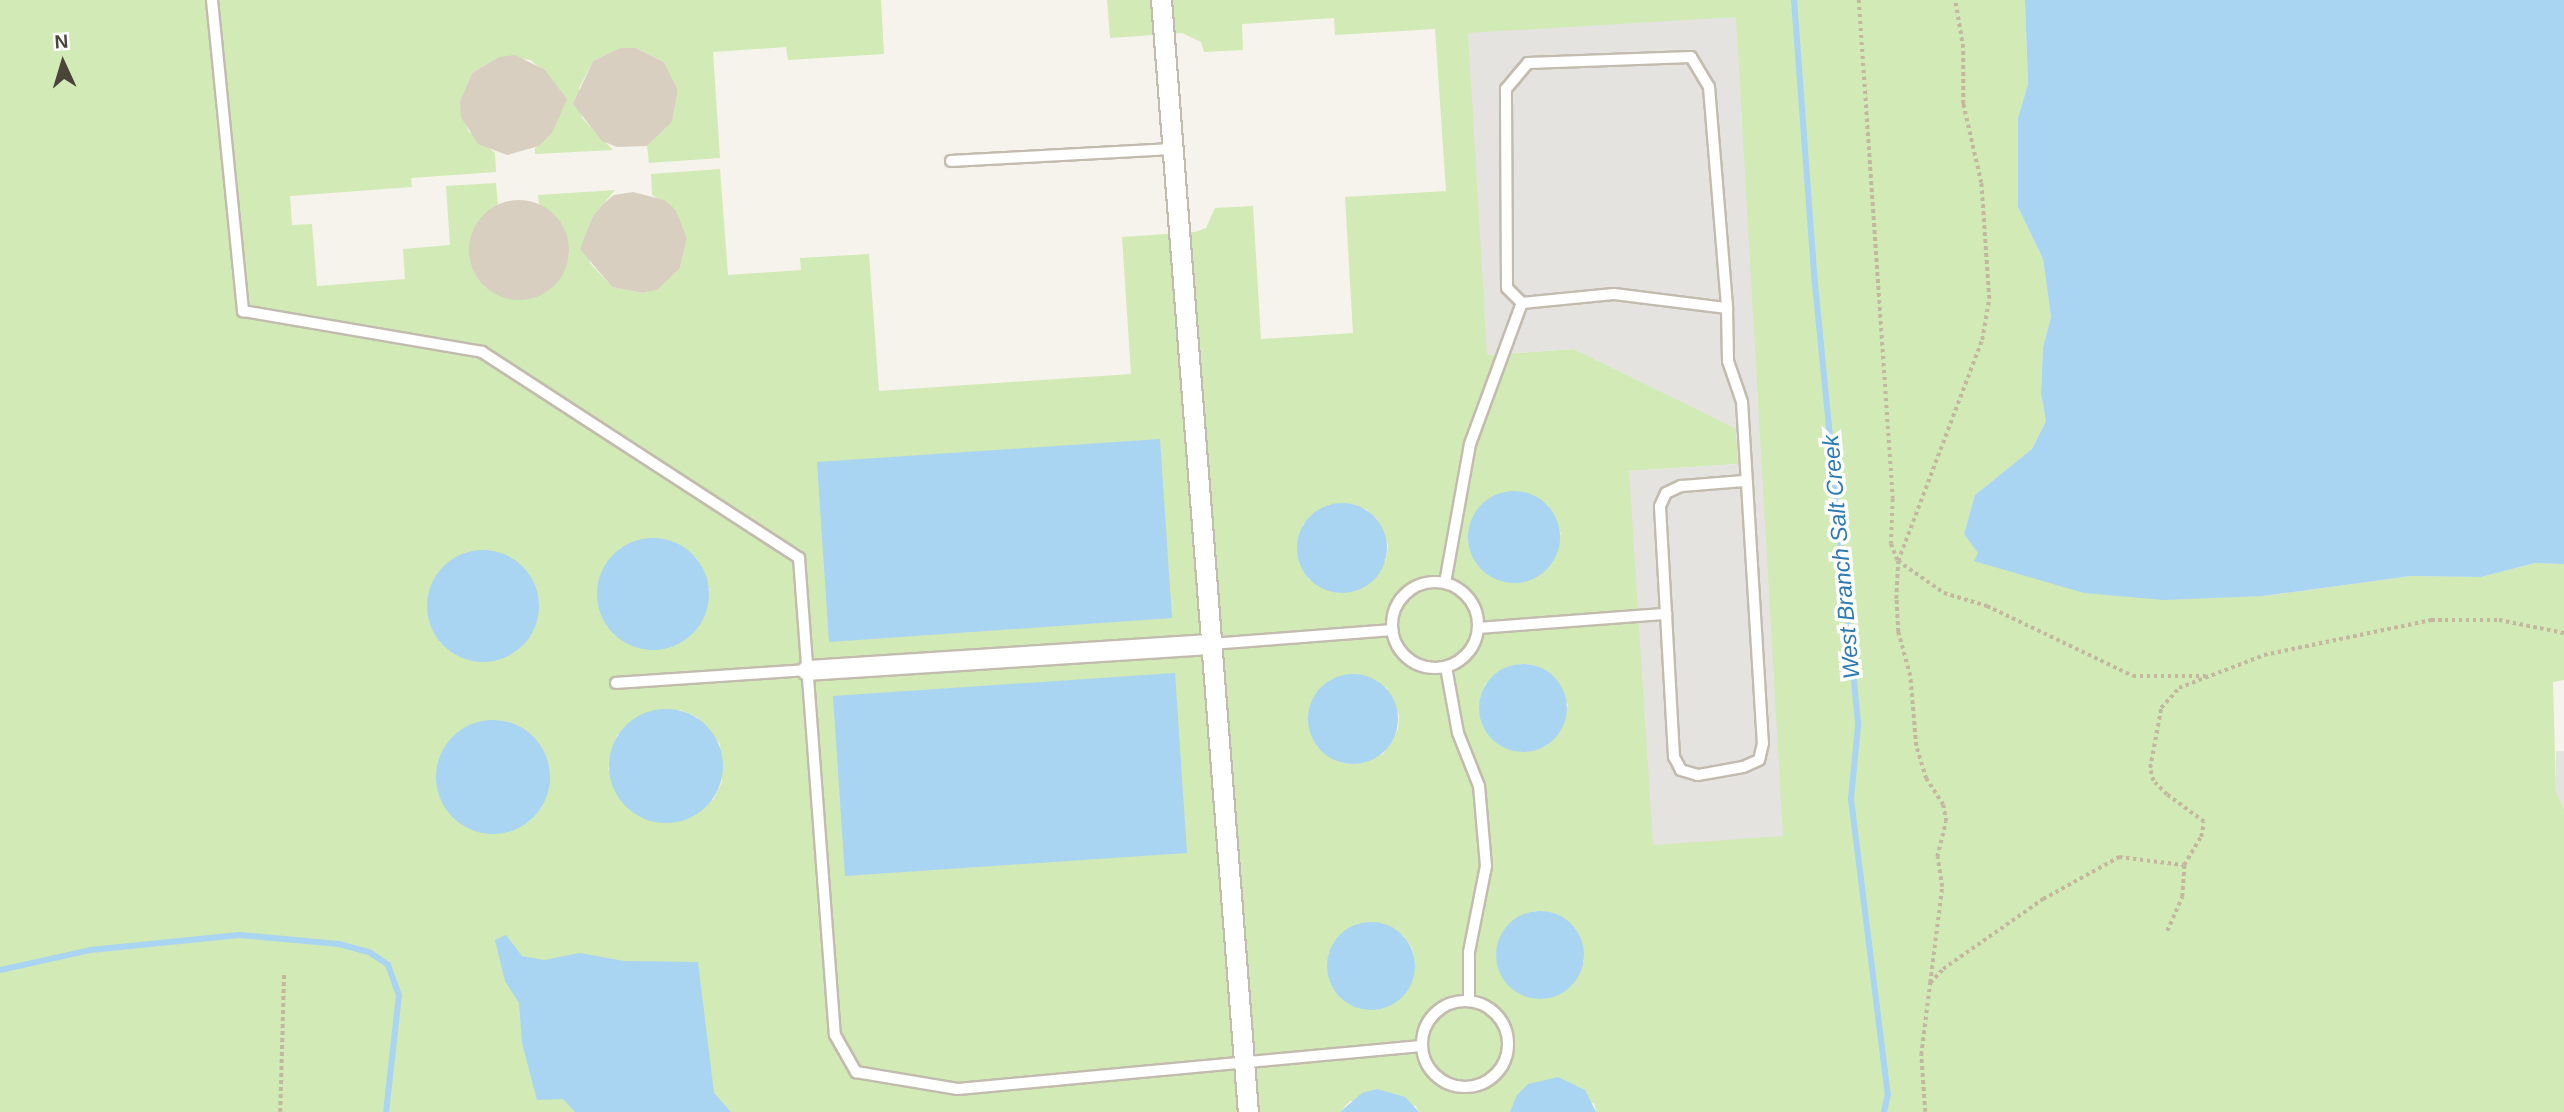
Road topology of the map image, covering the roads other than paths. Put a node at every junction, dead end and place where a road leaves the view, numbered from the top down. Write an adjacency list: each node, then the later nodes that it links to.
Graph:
1 (212, 0): 14 (lane)
2 (1161, 0): 3 (street)
3 (1172, 149): 4 (lane); 12 (street)
4 (951, 161)
5 (1522, 303): 6 (lane); 6 (lane); 8 (lane)
6 (1727, 308): 7 (lane)
7 (1745, 481): 9 (lane); 9 (lane)
8 (1445, 583): 10 (lane); 11 (lane)
9 (1666, 614): 10 (lane)
10 (1478, 628): 13 (lane)
11 (1392, 630): 12 (lane); 13 (lane)
12 (1211, 644): 14 (street); 18 (street)
13 (1446, 667): 16 (lane)
14 (807, 670): 15 (lane); 18 (lane)
15 (616, 683)
16 (1469, 1000): 17 (lane); 17 (lane)
17 (1421, 1046): 18 (lane)
18 (1244, 1059): 19 (street)
19 (1248, 1112)

